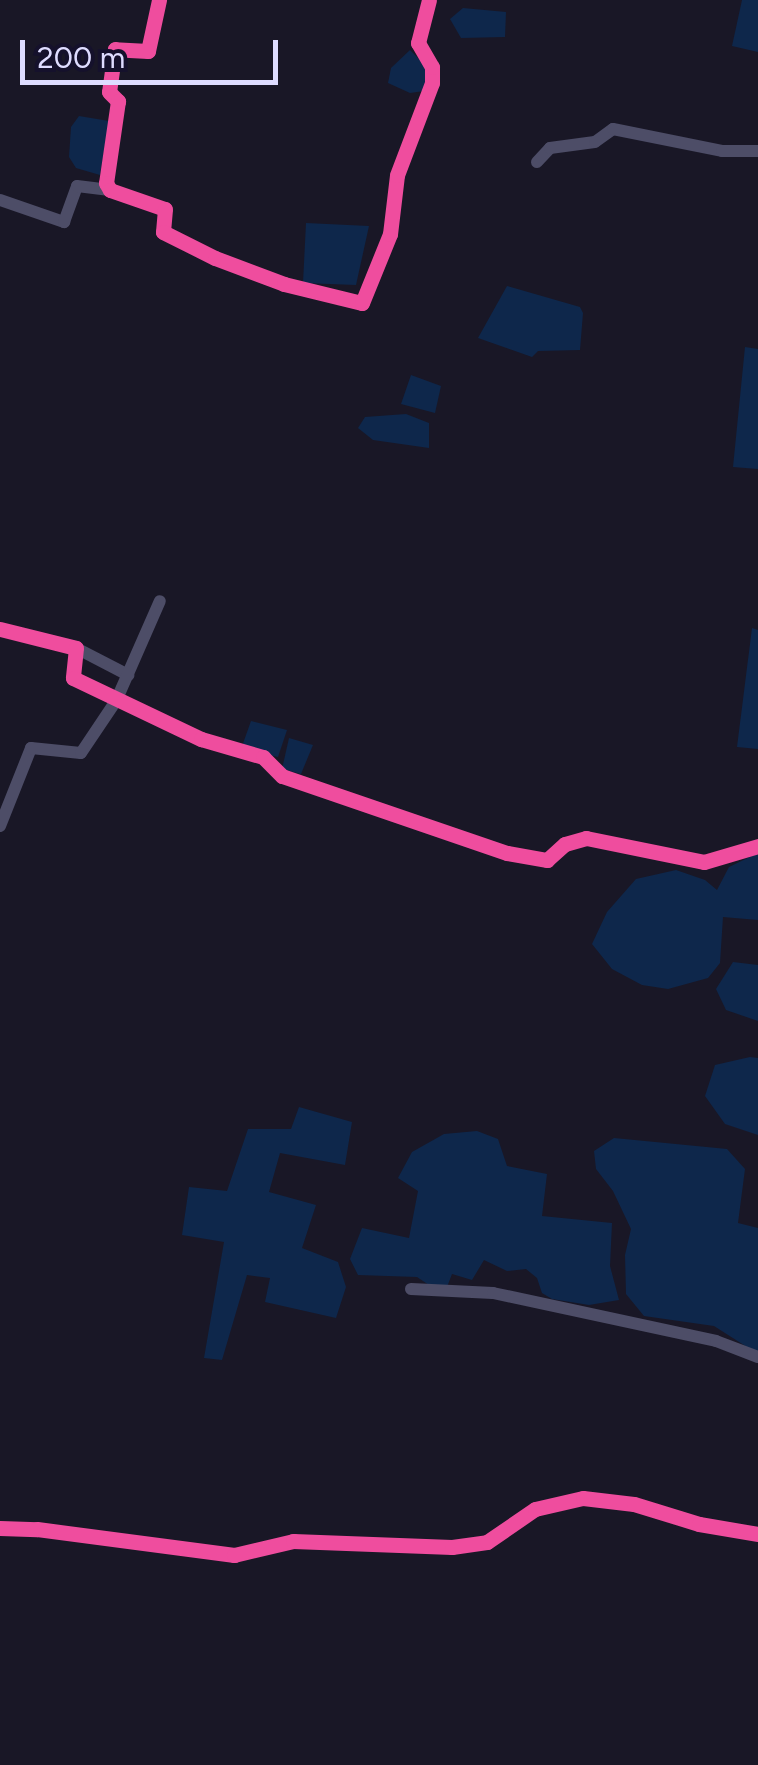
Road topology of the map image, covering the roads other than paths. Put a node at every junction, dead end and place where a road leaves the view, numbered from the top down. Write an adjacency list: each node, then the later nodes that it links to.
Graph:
1 (159, 0): 5 (street)
2 (429, 0): 5 (street)
3 (758, 151): 4 (street)
4 (537, 162)
5 (110, 190): 6 (street)
6 (0, 200)
7 (160, 601): 10 (street)
8 (0, 629): 9 (street)
9 (76, 648): 10 (street); 11 (street)
10 (128, 675): 11 (street)
11 (116, 702): 12 (street); 13 (street)
12 (0, 826)
13 (758, 846)
14 (411, 1290): 15 (street)
15 (758, 1357)
16 (0, 1528): 17 (street)
17 (758, 1534)

